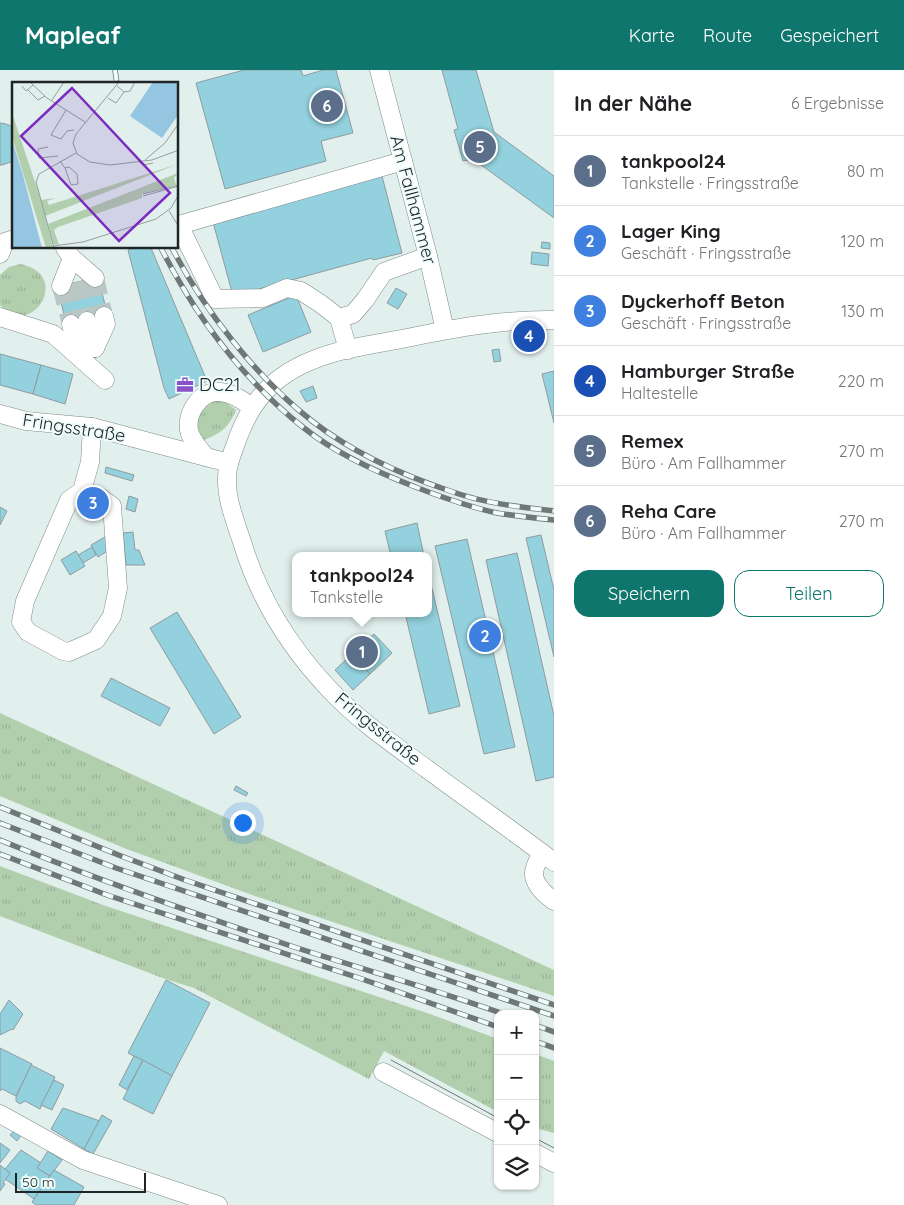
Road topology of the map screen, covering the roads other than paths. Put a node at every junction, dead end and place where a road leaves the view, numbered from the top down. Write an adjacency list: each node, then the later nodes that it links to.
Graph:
1 (379, 70): 2 (street, Am Fallhammer)
2 (403, 161): 6 (street, Am Fallhammer); 11 (street)
3 (12, 240): 5 (street)
4 (69, 253): 7 (street); 8 (street)
5 (0, 254)
6 (428, 256): 11 (street); 14 (street, Am Fallhammer)
7 (94, 278)
8 (69, 284)
9 (104, 316): 13 (street)
10 (0, 317): 16 (street)
11 (339, 318): 15 (street)
12 (554, 320): 14 (street)
13 (79, 323)
14 (446, 330): 15 (street)
15 (348, 350): 17 (street)
16 (105, 380)
17 (252, 407): 20 (street); 21 (street)
18 (0, 414): 19 (street, Fringsstraße)
19 (92, 427): 20 (street, Fringsstraße); 22 (street)
20 (206, 457): 21 (street, Fringsstraße)
21 (229, 463): 23 (street, Fringsstraße)
22 (82, 491): 22 (street)
23 (548, 857): 24 (street)
24 (554, 901)
25 (383, 1072): 27 (street)
26 (0, 1114): 30 (street)
27 (494, 1131)
28 (539, 1155): 29 (street)
29 (554, 1163)
30 (218, 1205)

